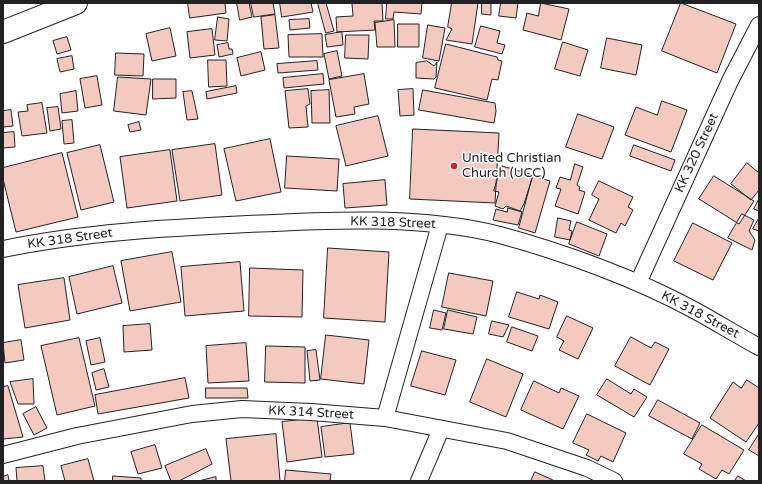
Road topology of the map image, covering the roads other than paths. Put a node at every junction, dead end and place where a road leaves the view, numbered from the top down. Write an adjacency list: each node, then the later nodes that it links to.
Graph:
1 (76, 3): 3 (main road)
2 (759, 24): 6 (street, KK 320 Street)
3 (3, 32)
4 (440, 225): 5 (street, KK 318 Street); 6 (street, KK 318 Street); 8 (street)
5 (3, 250)
6 (638, 283): 7 (street, KK 318 Street)
7 (759, 347)
8 (385, 418): 9 (street, KK 314 Street); 10 (street, KK 314 Street)
9 (441, 429): 11 (street); 12 (street, KK 314 Street)
10 (3, 455)
11 (420, 481)
12 (614, 481)

